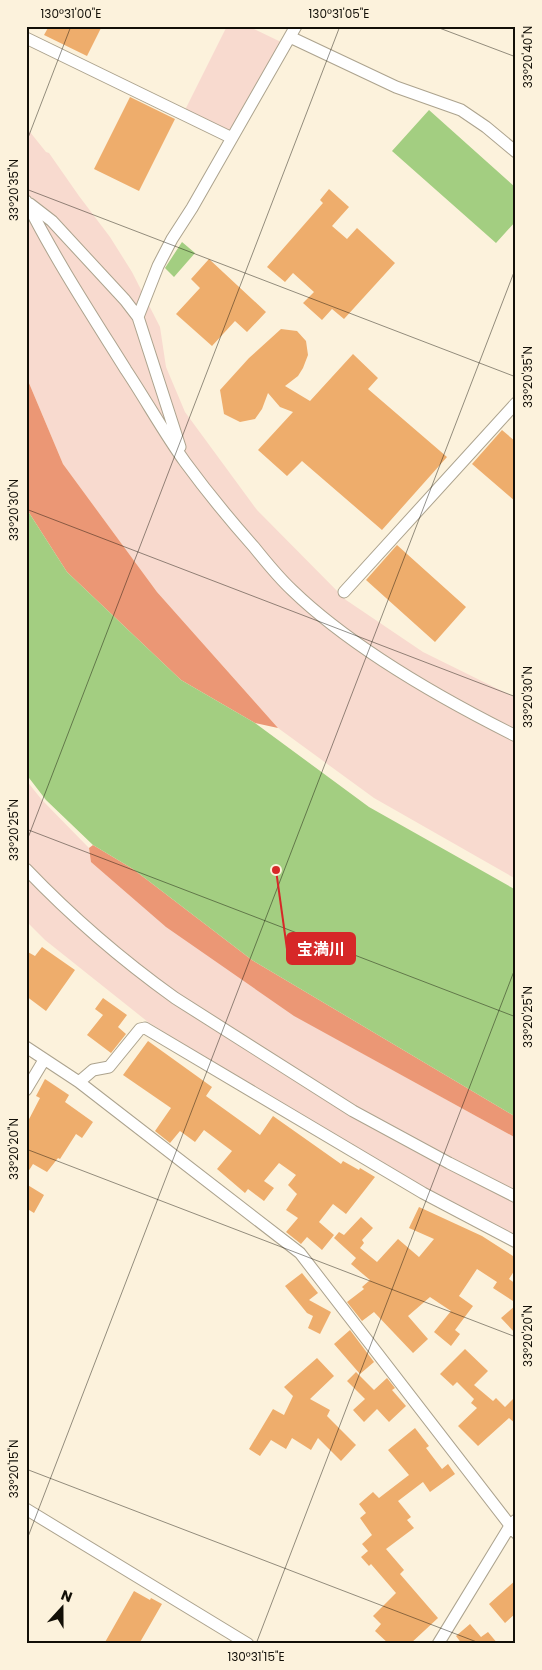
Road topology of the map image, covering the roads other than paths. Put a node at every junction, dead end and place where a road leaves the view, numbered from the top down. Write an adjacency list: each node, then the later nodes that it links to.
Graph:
1 (296, 26): 2 (street)
2 (290, 37): 4 (street); 5 (street)
3 (26, 38): 4 (street)
4 (232, 138): 7 (street)
5 (516, 152)
6 (26, 201): 7 (street); 9 (street)
7 (138, 317): 9 (street)
8 (516, 403): 10 (street)
9 (184, 461): 11 (street)
10 (344, 592)
11 (516, 736)
12 (26, 869): 17 (street)
13 (26, 1047): 14 (street)
14 (44, 1060): 15 (street); 16 (street)
15 (79, 1082): 18 (street); 20 (street)
16 (26, 1090)
17 (516, 1197)
18 (516, 1242)
19 (26, 1509): 21 (street)
20 (514, 1526): 22 (street)
21 (248, 1644)
22 (438, 1644)

